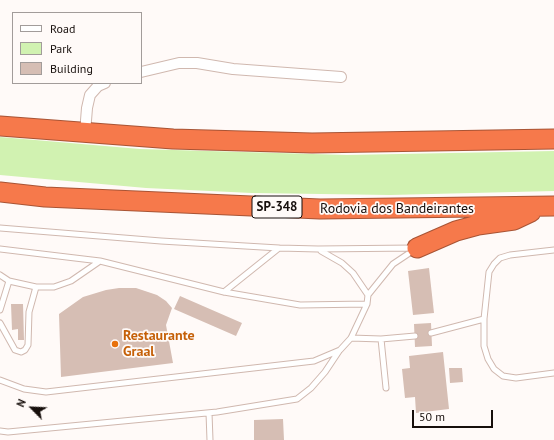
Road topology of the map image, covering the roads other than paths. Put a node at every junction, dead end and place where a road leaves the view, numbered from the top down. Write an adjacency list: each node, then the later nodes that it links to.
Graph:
1 (142, 72): 2 (street)
2 (341, 77)
3 (102, 84): 5 (street)
4 (0, 126): 5 (highway)
5 (85, 133): 6 (highway)
6 (554, 139)
7 (0, 192): 8 (highway, Rodovia dos Bandeirantes / SP-348)
8 (546, 207): 11 (highway)
9 (0, 228): 10 (lane)
10 (279, 248): 13 (lane); 19 (lane)
11 (417, 248): 13 (lane); 20 (lane)
12 (0, 249): 15 (lane)
13 (318, 249): 20 (lane)
14 (554, 250): 23 (lane)
15 (100, 261): 18 (lane); 19 (lane)
16 (0, 275): 17 (lane)
17 (9, 281): 18 (lane); 22 (lane)
18 (36, 287): 24 (lane)
19 (224, 292): 21 (lane)
20 (368, 295): 21 (lane)
21 (367, 304): 27 (lane)
22 (0, 310)
23 (484, 319): 25 (lane); 30 (lane)
24 (0, 323)
25 (431, 333)
26 (415, 336): 28 (lane)
27 (351, 338): 28 (lane); 29 (lane)
28 (381, 339): 32 (lane)
29 (340, 350): 31 (lane); 33 (lane)
30 (554, 373)
31 (0, 380)
32 (386, 388)
33 (209, 413): 34 (lane); 35 (lane)
34 (0, 431)
35 (210, 440)

